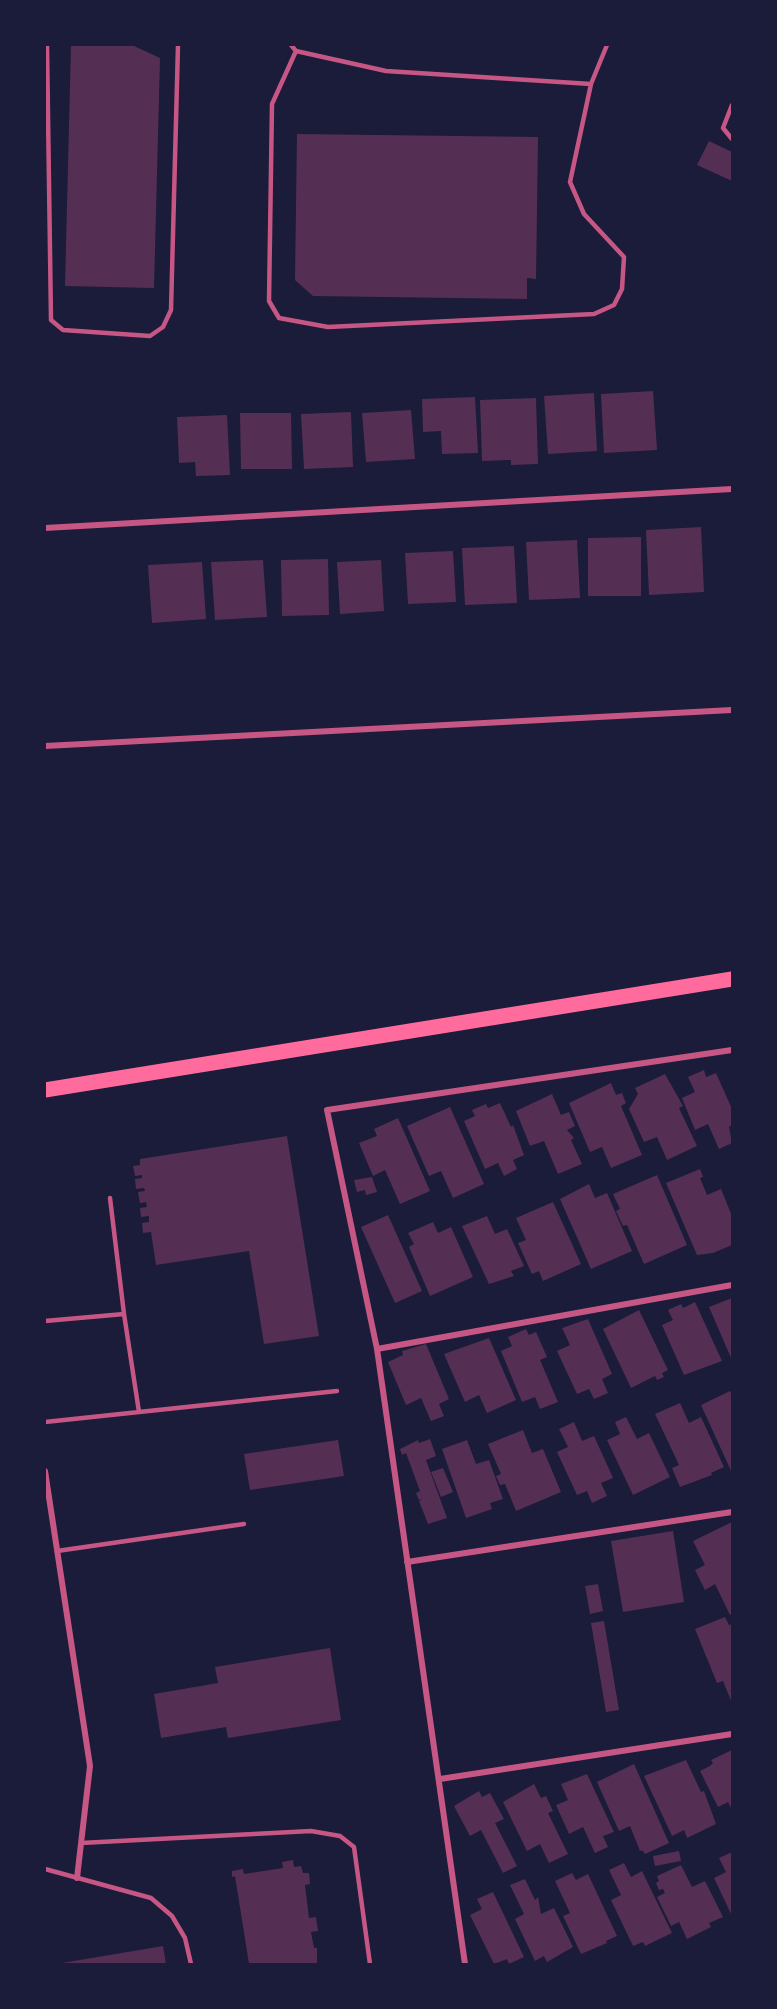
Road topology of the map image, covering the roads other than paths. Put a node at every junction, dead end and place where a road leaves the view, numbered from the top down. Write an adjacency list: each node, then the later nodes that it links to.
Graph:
1 (47, 45): 2 (lane)
2 (178, 45)
3 (291, 45): 5 (lane)
4 (607, 45): 6 (lane)
5 (296, 51): 6 (lane); 6 (lane)
6 (591, 84)
7 (732, 105): 8 (lane)
8 (732, 139)
9 (732, 489): 10 (street)
10 (45, 528)
11 (732, 710): 12 (street)
12 (45, 746)
13 (732, 979): 15 (main road)
14 (732, 1050): 20 (street)
15 (45, 1090)
16 (110, 1198): 18 (lane)
17 (732, 1285): 20 (street)
18 (124, 1314): 19 (lane); 22 (lane)
19 (45, 1321)
20 (377, 1349): 28 (street)
21 (337, 1391): 22 (lane)
22 (139, 1412): 23 (lane)
23 (45, 1422)
24 (45, 1471): 27 (street)
25 (732, 1512): 28 (street)
26 (244, 1524): 27 (lane)
27 (57, 1551): 31 (street)
28 (407, 1562): 30 (street)
29 (732, 1734): 30 (street)
30 (440, 1779): 36 (street)
31 (81, 1843): 33 (street); 35 (lane)
32 (45, 1869): 33 (lane)
33 (77, 1878): 34 (lane)
34 (191, 1964)
35 (370, 1964)
36 (465, 1964)

